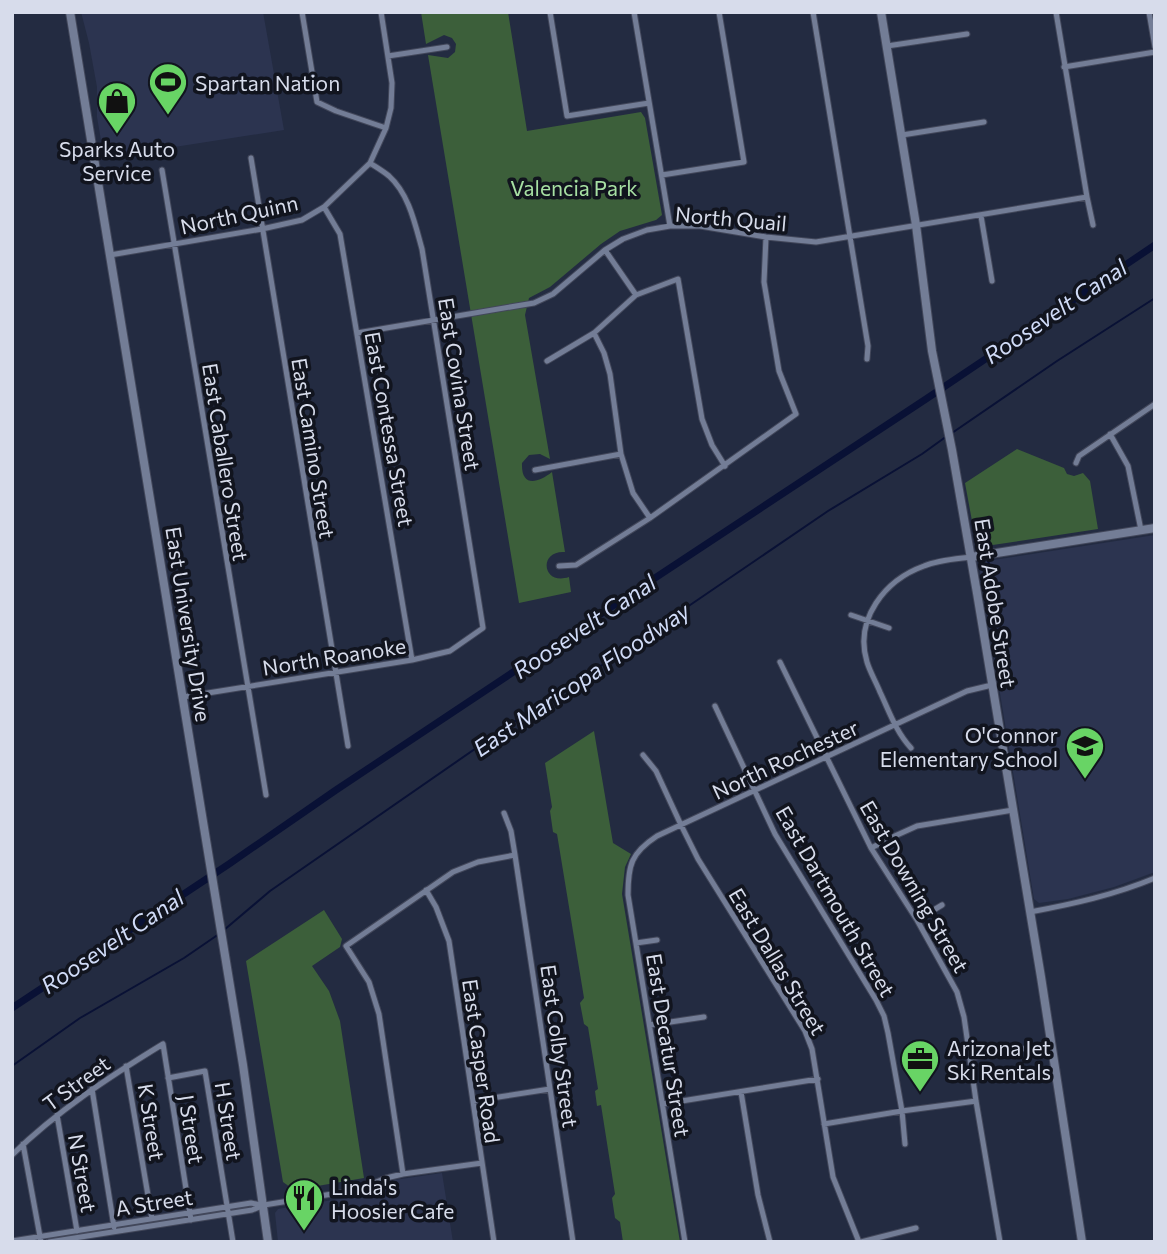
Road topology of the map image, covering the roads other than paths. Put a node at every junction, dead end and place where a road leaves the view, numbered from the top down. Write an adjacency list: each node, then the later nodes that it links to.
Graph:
1 (70, 12): 37 (street, East University Drive)
2 (302, 12): 20 (street)
3 (381, 12): 16 (street)
4 (550, 12): 18 (street)
5 (634, 12): 18 (street)
6 (719, 12): 25 (street)
7 (813, 12): 33 (street)
8 (881, 12): 12 (street, East Adobe Street)
9 (1056, 12): 17 (street)
10 (1149, 12): 14 (street)
11 (967, 34): 12 (street)
12 (887, 46): 21 (street, East Adobe Street)
13 (447, 47): 16 (street)
14 (1155, 47)
15 (1155, 52): 17 (street)
16 (388, 56): 20 (street)
17 (1064, 67): 26 (street)
18 (649, 103): 25 (street)
19 (984, 122): 21 (street)
20 (386, 128): 23 (street, North Quinn)
21 (902, 135): 29 (street, East Adobe Street)
22 (251, 158): 32 (street, East Camino Street)
23 (370, 163): 27 (street, North Quinn); 40 (street, East Covina Street)
24 (162, 170): 35 (street, East Caballero Street)
25 (662, 175): 31 (street)
26 (1087, 197): 28 (street, North Quail); 30 (street)
27 (324, 207): 32 (street, North Quinn); 41 (street, East Contessa Street)
28 (981, 216): 29 (street, North Quail); 38 (street)
29 (916, 225): 33 (street, North Quail); 54 (street, East Adobe Street)
30 (1093, 225)
31 (670, 226): 34 (street, North Quail); 36 (street, North Quail)
32 (262, 229): 35 (street, North Quinn); 62 (street, East Camino Street)
33 (850, 236): 34 (street, North Quail); 43 (street)
34 (766, 237): 49 (street)
35 (174, 244): 37 (street, North Quinn); 64 (street, East Caballero Street)
36 (605, 250): 39 (street); 40 (street, North Quail)
37 (110, 255): 65 (street, East University Drive)
38 (992, 281)
39 (636, 295): 42 (street); 49 (street)
40 (433, 320): 41 (street, North Quail); 58 (street, East Covina Street)
41 (358, 332): 60 (street, East Contessa Street)
42 (594, 332): 44 (street); 47 (street)
43 (867, 359)
44 (547, 361)
45 (1155, 404): 46 (street)
46 (1111, 434): 48 (street); 53 (street)
47 (621, 454): 50 (street); 51 (street)
48 (1076, 463)
49 (725, 466): 51 (street)
50 (535, 470)
51 (650, 518): 55 (street)
52 (1155, 528): 53 (street)
53 (1141, 530): 54 (street)
54 (971, 557): 57 (street); 63 (street, East Adobe Street)
55 (559, 566)
56 (851, 615): 57 (street)
57 (868, 621): 59 (street); 67 (street)
58 (483, 628): 60 (street, North Roanoke)
59 (889, 628)
60 (412, 660): 62 (street, North Roanoke)
61 (780, 662): 71 (street, East Downing Street)
62 (335, 673): 64 (street, North Roanoke); 68 (street, East Camino Street)
63 (992, 685): 67 (street, North Rochester); 74 (street, East Adobe Street)
64 (247, 687): 65 (street, North Roanoke); 73 (street, East Caballero Street)
65 (183, 697): 109 (street, East University Drive)
66 (715, 706): 72 (street, East Dartmouth Street)
67 (895, 724): 69 (street); 71 (street, North Rochester)
68 (348, 746)
69 (911, 748)
70 (643, 755): 76 (street, East Dallas Street)
71 (825, 757): 72 (street, North Rochester); 77 (street, East Downing Street)
72 (754, 791): 76 (street, North Rochester); 101 (street, East Dartmouth Street)
73 (265, 795)
74 (1013, 810): 77 (street); 83 (street, East Adobe Street)
75 (505, 813): 79 (street, East Colby Street)
76 (681, 825): 78 (street, North Rochester); 94 (street, East Dallas Street)
77 (871, 848): 84 (street, East Downing Street)
78 (636, 854): 86 (street, East Decatur Street)
79 (515, 855): 81 (street); 96 (street, East Colby Street)
80 (1155, 878): 83 (street)
81 (426, 890): 98 (street, East Casper Road); 108 (street)
82 (942, 905): 84 (street)
83 (1030, 912): 90 (street, East Adobe Street)
84 (917, 920): 91 (street, East Downing Street)
85 (657, 940): 86 (street)
86 (636, 943): 88 (street, East Decatur Street)
87 (704, 1017): 88 (street)
88 (650, 1025): 100 (street, East Decatur Street)
89 (163, 1044): 92 (street, T Street); 93 (street, J Street)
90 (1052, 1044): 91 (street); 127 (street, East Adobe Street)
91 (970, 1058): 99 (street, East Downing Street)
92 (126, 1066): 95 (street, T Street); 112 (street, K Street)
93 (168, 1078): 110 (street, H Street); 111 (street, J Street)
94 (818, 1079): 97 (street); 103 (street, East Dallas Street)
95 (92, 1089): 102 (street, T Street); 113 (street)
96 (550, 1089): 98 (street); 122 (street, East Colby Street)
97 (741, 1091): 100 (street); 124 (street)
98 (472, 1101): 107 (street, East Casper Road)
99 (976, 1101): 101 (street); 126 (street, East Downing Street)
100 (663, 1104): 123 (street, East Decatur Street)
101 (902, 1111): 103 (street); 105 (street, East Dartmouth Street)
102 (57, 1115): 104 (street, T Street); 115 (street, N Street)
103 (824, 1124): 125 (street, East Dallas Street)
104 (23, 1144): 106 (street, T Street); 116 (street)
105 (905, 1144)
106 (12, 1155)
107 (482, 1163): 108 (street, A Street); 121 (street, East Casper Road)
108 (403, 1174): 109 (street, A Street)
109 (264, 1205): 110 (street, A Street); 120 (street, East University Drive)
110 (228, 1211): 111 (street, A Street); 119 (street)
111 (190, 1216): 112 (street, A Street)
112 (152, 1222): 113 (street, A Street)
113 (114, 1228): 115 (street, A Street)
114 (916, 1228): 125 (street)
115 (78, 1234): 116 (street, A Street); 118 (street, A Street)
116 (40, 1239): 117 (street, A Street)
117 (12, 1241)
118 (49, 1242)
119 (233, 1242)
120 (268, 1242)
121 (494, 1242)
122 (573, 1242)
123 (685, 1242)
124 (770, 1242)
125 (860, 1242)
126 (1000, 1242)
127 (1082, 1242)

